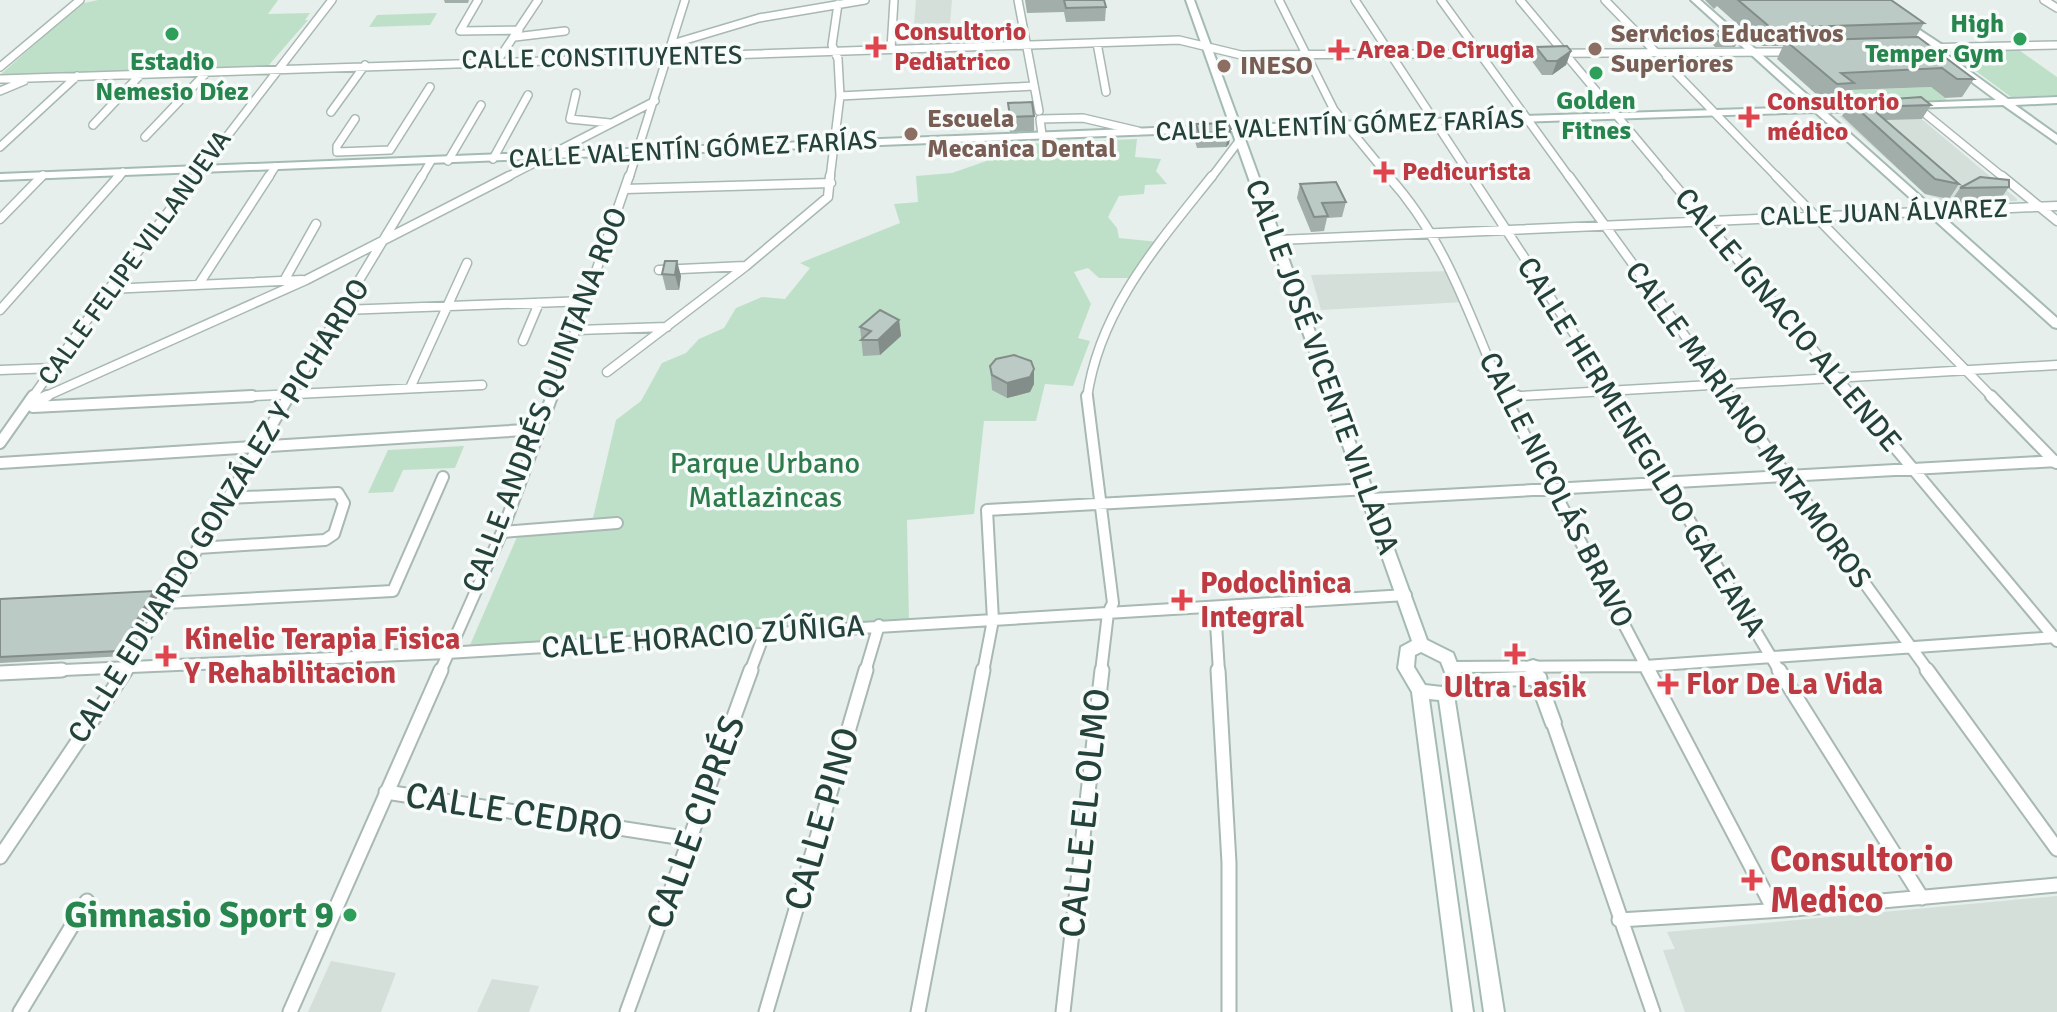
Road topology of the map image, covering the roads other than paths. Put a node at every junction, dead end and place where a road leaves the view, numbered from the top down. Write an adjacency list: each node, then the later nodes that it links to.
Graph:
1 (80, 0): 41 (street)
2 (332, 0): 42 (street, CALLE FELIPE VILLANUEVA)
3 (478, 0): 21 (street)
4 (538, 0): 21 (street)
5 (685, 0): 23 (street, CALLE ANDRÉS QUINTANA ROO)
6 (865, 0): 17 (street)
7 (894, 0): 28 (street)
8 (1018, 0): 24 (street)
9 (1190, 0): 26 (main road, CALLE JOSÉ VICENTE VILLADA)
10 (1279, 0): 38 (street, CALLE NICOLÁS BRAVO)
11 (1355, 0): 35 (street, CALLE HERMENEGILDO GALEANA)
12 (1441, 0): 36 (street, CALLE MARIANO MATAMOROS)
13 (1520, 0): 32 (street, CALLE IGNACIO ALLENDE)
14 (1605, 0): 33 (street)
15 (1695, 0): 34 (main road)
16 (2044, 0): 18 (street)
17 (838, 4): 23 (street); 30 (street)
18 (2057, 8)
19 (1888, 14): 27 (main road)
20 (565, 31): 21 (street)
21 (517, 34): 39 (street)
22 (1097, 43): 24 (street, CALLE CONSTITUYENTES); 26 (street, CALLE CONSTITUYENTES); 51 (street)
23 (672, 44): 37 (street, CALLE ANDRÉS QUINTANA ROO)
24 (1026, 45): 28 (street, CALLE CONSTITUYENTES); 48 (street)
25 (2057, 45): 27 (street)
26 (1204, 46): 38 (street, CALLE CONSTITUYENTES); 75 (main road, CALLE JOSÉ VICENTE VILLADA)
27 (1941, 48): 29 (street); 57 (main road)
28 (891, 49): 30 (street, CALLE CONSTITUYENTES)
29 (1910, 49)
30 (834, 52): 37 (street, CALLE CONSTITUYENTES); 54 (street)
31 (1801, 52): 34 (street, CALLE CONSTITUYENTES)
32 (1564, 53): 33 (street, CALLE CONSTITUYENTES); 36 (street, CALLE CONSTITUYENTES); 66 (street, CALLE IGNACIO ALLENDE)
33 (1658, 53): 34 (street, CALLE CONSTITUYENTES); 65 (street)
34 (1755, 53): 63 (main road)
35 (1387, 54): 36 (street, CALLE CONSTITUYENTES); 38 (street, CALLE CONSTITUYENTES); 70 (street, CALLE HERMENEGILDO GALEANA)
36 (1479, 54): 68 (street, CALLE MARIANO MATAMOROS)
37 (669, 55): 39 (street, CALLE CONSTITUYENTES); 56 (street, CALLE ANDRÉS QUINTANA ROO)
38 (1303, 55): 72 (street, CALLE NICOLÁS BRAVO)
39 (498, 60): 40 (street, CALLE CONSTITUYENTES)
40 (365, 65): 42 (street, CALLE CONSTITUYENTES); 64 (street)
41 (0, 67)
42 (277, 68): 43 (street, CALLE CONSTITUYENTES); 88 (street, CALLE FELIPE VILLANUEVA)
43 (208, 71): 44 (street, CALLE CONSTITUYENTES); 76 (street)
44 (141, 74): 45 (street, CALLE CONSTITUYENTES); 71 (street)
45 (77, 76): 46 (street, CALLE CONSTITUYENTES); 79 (street)
46 (32, 78): 47 (street, CALLE CONSTITUYENTES); 50 (street)
47 (1, 79)
48 (1034, 86): 54 (street); 62 (street)
49 (430, 87): 80 (street)
50 (0, 91)
51 (1106, 92)
52 (576, 93): 69 (street)
53 (528, 95): 83 (street)
54 (840, 96): 78 (street)
55 (2057, 100): 57 (main road)
56 (655, 101): 69 (street); 81 (street, CALLE ANDRÉS QUINTANA ROO)
57 (2005, 102): 59 (main road); 77 (main road)
58 (481, 105): 85 (street)
59 (1916, 106): 60 (main road); 94 (street)
60 (1901, 107)
61 (1871, 108): 63 (main road, CALLE VALENTÍN GÓMEZ FARÍAS)
62 (1039, 111)
63 (1818, 111): 65 (main road, CALLE VALENTÍN GÓMEZ FARÍAS); 96 (main road)
64 (331, 112)
65 (1717, 114): 66 (main road, CALLE VALENTÍN GÓMEZ FARÍAS); 97 (street)
66 (1620, 118): 68 (main road, CALLE VALENTÍN GÓMEZ FARÍAS); 99 (street, CALLE IGNACIO ALLENDE)
67 (355, 119): 80 (street)
68 (1529, 121): 70 (main road, CALLE VALENTÍN GÓMEZ FARÍAS); 102 (street, CALLE MARIANO MATAMOROS)
69 (612, 123): 82 (street)
70 (1437, 124): 72 (main road, CALLE VALENTÍN GÓMEZ FARÍAS); 103 (street, CALLE HERMENEGILDO GALEANA)
71 (93, 125)
72 (1345, 126): 75 (main road, CALLE VALENTÍN GÓMEZ FARÍAS); 104 (street, CALLE NICOLÁS BRAVO)
73 (1138, 131): 74 (main road, CALLE VALENTÍN GÓMEZ FARÍAS); 74 (street); 75 (main road, CALLE VALENTÍN GÓMEZ FARÍAS)
74 (1042, 135): 78 (main road, CALLE VALENTÍN GÓMEZ FARÍAS)
75 (1237, 135): 106 (main road, CALLE JOSÉ VICENTE VILLADA); 148 (street, CALLE EL OLMO)
76 (145, 137)
77 (2057, 140)
78 (837, 143): 81 (main road, CALLE VALENTÍN GÓMEZ FARÍAS); 92 (street)
79 (0, 147)
80 (368, 152): 86 (street)
81 (637, 152): 82 (main road, CALLE VALENTÍN GÓMEZ FARÍAS); 93 (street, CALLE ANDRÉS QUINTANA ROO)
82 (547, 156): 83 (main road, CALLE VALENTÍN GÓMEZ FARÍAS); 105 (street)
83 (493, 159): 85 (main road, CALLE VALENTÍN GÓMEZ FARÍAS)
84 (431, 161): 85 (main road, CALLE VALENTÍN GÓMEZ FARÍAS); 86 (main road, CALLE VALENTÍN GÓMEZ FARÍAS); 105 (street, CALLE EDUARDO GONZÁLEZ Y PICHARDO)
85 (448, 161)
86 (363, 164): 87 (main road, CALLE VALENTÍN GÓMEZ FARÍAS)
87 (275, 167): 88 (main road, CALLE VALENTÍN GÓMEZ FARÍAS); 112 (street)
88 (201, 169): 89 (main road, CALLE VALENTÍN GÓMEZ FARÍAS); 113 (street, CALLE FELIPE VILLANUEVA)
89 (123, 172): 90 (main road, CALLE VALENTÍN GÓMEZ FARÍAS); 117 (street)
90 (43, 175): 91 (main road, CALLE VALENTÍN GÓMEZ FARÍAS); 98 (street)
91 (0, 177)
92 (831, 183): 93 (street); 108 (street)
93 (625, 189): 114 (street, CALLE ANDRÉS QUINTANA ROO)
94 (2040, 206): 95 (street, CALLE JUAN ÁLVAREZ); 96 (street, CALLE JUAN ÁLVAREZ); 100 (street)
95 (2057, 206)
96 (1930, 211): 97 (street, CALLE JUAN ÁLVAREZ); 119 (main road)
97 (1812, 216): 99 (street, CALLE JUAN ÁLVAREZ); 125 (street)
98 (0, 219)
99 (1704, 220): 102 (street, CALLE JUAN ÁLVAREZ); 128 (street, CALLE IGNACIO ALLENDE)
100 (2057, 221)
101 (316, 224): 110 (street)
102 (1604, 224): 103 (street, CALLE JUAN ÁLVAREZ); 129 (street, CALLE MARIANO MATAMOROS)
103 (1506, 228): 104 (street, CALLE JUAN ÁLVAREZ); 132 (street, CALLE HERMENEGILDO GALEANA)
104 (1433, 232): 106 (street, CALLE JUAN ÁLVAREZ); 134 (street, CALLE NICOLÁS BRAVO)
105 (387, 238): 111 (street); 118 (street, CALLE EDUARDO GONZÁLEZ Y PICHARDO)
106 (1278, 240): 146 (main road, CALLE JOSÉ VICENTE VILLADA)
107 (467, 263): 116 (street)
108 (746, 266): 109 (street); 120 (street)
109 (659, 270)
110 (285, 279): 111 (street); 112 (street)
111 (306, 280): 135 (street)
112 (199, 284): 113 (street)
113 (109, 289): 124 (street, CALLE FELIPE VILLANUEVA)
114 (586, 301): 115 (street); 121 (street, CALLE ANDRÉS QUINTANA ROO)
115 (539, 303): 116 (street); 122 (street)
116 (448, 306): 118 (street); 131 (street)
117 (0, 310)
118 (343, 310): 133 (street, CALLE EDUARDO GONZÁLEZ Y PICHARDO)
119 (2057, 324)
120 (668, 327): 121 (street); 127 (street)
121 (577, 330): 136 (street, CALLE ANDRÉS QUINTANA ROO)
122 (523, 341)
123 (2057, 365): 125 (street)
124 (54, 368): 126 (street); 135 (street, CALLE FELIPE VILLANUEVA)
125 (1964, 369): 128 (street); 139 (street)
126 (0, 370)
127 (607, 372)
128 (1836, 377): 129 (street); 141 (street, CALLE IGNACIO ALLENDE)
129 (1721, 384): 132 (street); 143 (street, CALLE MARIANO MATAMOROS)
130 (482, 385): 131 (street)
131 (410, 388): 133 (street)
132 (1611, 390): 134 (street); 144 (street, CALLE HERMENEGILDO GALEANA)
133 (289, 394): 135 (street); 138 (street, CALLE EDUARDO GONZÁLEZ Y PICHARDO)
134 (1504, 397): 145 (street, CALLE NICOLÁS BRAVO)
135 (27, 406): 137 (street, CALLE FELIPE VILLANUEVA)
136 (540, 429): 138 (street); 150 (street, CALLE ANDRÉS QUINTANA ROO)
137 (0, 443)
138 (255, 447): 140 (street); 147 (street, CALLE EDUARDO GONZÁLEZ Y PICHARDO)
139 (2056, 462): 141 (street)
140 (0, 463)
141 (1914, 470): 143 (street); 159 (street, CALLE IGNACIO ALLENDE)
142 (443, 477): 153 (street)
143 (1789, 478): 144 (street); 161 (street, CALLE MARIANO MATAMOROS)
144 (1669, 484): 145 (street); 163 (street, CALLE HERMENEGILDO GALEANA)
145 (1552, 489): 146 (street); 164 (street, CALLE NICOLÁS BRAVO)
146 (1370, 494): 148 (street); 152 (main road, CALLE JOSÉ VICENTE VILLADA)
147 (225, 498): 151 (street, CALLE EDUARDO GONZÁLEZ Y PICHARDO); 151 (street)
148 (1102, 501): 155 (street, CALLE EL OLMO); 156 (street)
149 (617, 523): 150 (street)
150 (502, 532): 162 (street, CALLE ANDRÉS QUINTANA ROO)
151 (198, 548): 153 (street, CALLE EDUARDO GONZÁLEZ Y PICHARDO)
152 (1406, 595): 154 (street, CALLE HORACIO ZÚÑIGA); 160 (main road, CALLE JOSÉ VICENTE VILLADA)
153 (165, 603): 165 (street, CALLE EDUARDO GONZÁLEZ Y PICHARDO)
154 (1215, 607): 155 (street, CALLE HORACIO ZÚÑIGA); 186 (street)
155 (1108, 613): 156 (street, CALLE HORACIO ZÚÑIGA); 185 (street, CALLE EL OLMO)
156 (993, 620): 157 (street, CALLE HORACIO ZÚÑIGA); 184 (street)
157 (879, 625): 158 (street, CALLE HORACIO ZÚÑIGA); 183 (street, CALLE PINO)
158 (765, 632): 162 (street, CALLE HORACIO ZÚÑIGA); 172 (street, CALLE CIPRÉS)
159 (2056, 638): 161 (street)
160 (1421, 644): 168 (main road); 169 (main road)
161 (1908, 648): 163 (street); 173 (street, CALLE MARIANO MATAMOROS)
162 (446, 653): 165 (street, CALLE HORACIO ZÚÑIGA); 171 (street, CALLE ANDRÉS QUINTANA ROO)
163 (1770, 656): 164 (street); 176 (street, CALLE HERMENEGILDO GALEANA)
164 (1645, 666): 167 (street); 178 (street, CALLE NICOLÁS BRAVO)
165 (128, 667): 166 (street, CALLE HORACIO ZÚÑIGA); 174 (street, CALLE EDUARDO GONZÁLEZ Y PICHARDO)
166 (0, 673)
167 (1535, 673): 168 (street); 170 (main road)
168 (1451, 681): 169 (main road); 188 (main road)
169 (1420, 691): 187 (main road)
170 (1553, 722): 179 (street)
171 (386, 792): 172 (street, CALLE CEDRO); 181 (street, CALLE ANDRÉS QUINTANA ROO)
172 (690, 839): 182 (street, CALLE CIPRÉS)
173 (2057, 849)
174 (0, 857)
175 (2057, 885): 176 (street)
176 (1922, 898): 178 (street)
177 (87, 901): 180 (street)
178 (1773, 908): 179 (street)
179 (1619, 920): 189 (street)
180 (20, 1012)
181 (290, 1012)
182 (627, 1012)
183 (766, 1012)
184 (918, 1012)
185 (1063, 1012)
186 (1229, 1012)
187 (1463, 1012)
188 (1494, 1012)
189 (1653, 1012)

